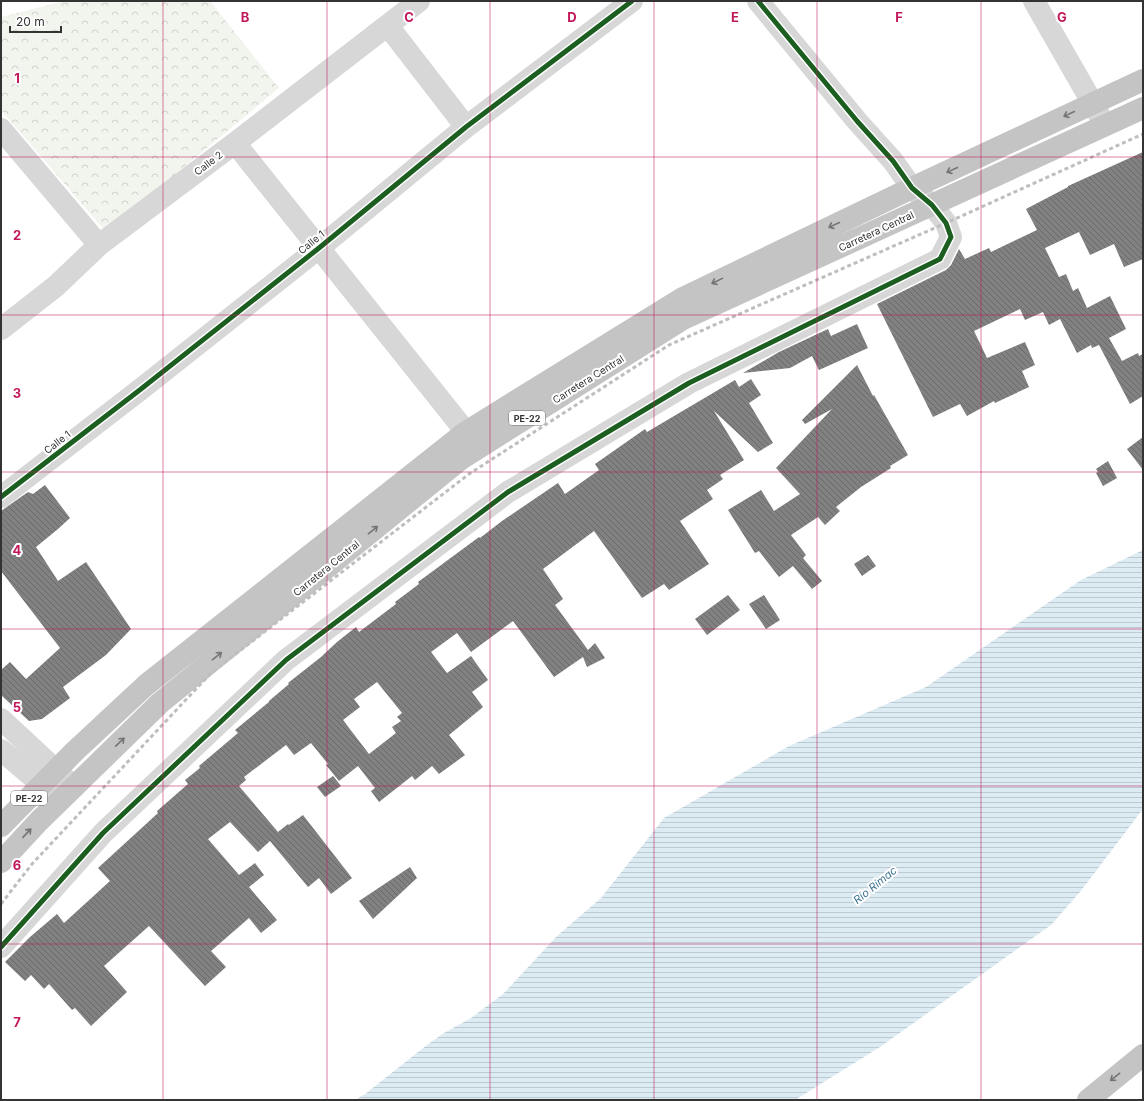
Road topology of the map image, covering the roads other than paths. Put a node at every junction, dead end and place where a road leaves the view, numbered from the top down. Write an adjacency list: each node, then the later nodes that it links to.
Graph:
1 (419, 1): 5 (street, Calle 2)
2 (632, 1): 10 (street, Calle 1)
3 (758, 1): 13 (street)
4 (1034, 1): 7 (street)
5 (388, 26): 10 (street); 12 (street, Calle 2)
6 (1143, 80): 7 (highway, Carretera Central / PE-22)
7 (1093, 103): 9 (street); 13 (highway, Carretera Central / PE-22, one-way to 13)
8 (1143, 108): 9 (highway, Carretera Central / PE-22)
9 (1105, 125): 14 (highway, Carretera Central / PE-22)
10 (466, 127): 16 (street, Calle 1)
11 (1, 129): 15 (street)
12 (235, 143): 15 (street, Calle 2); 16 (street)
13 (912, 188): 14 (street); 18 (highway, Carretera Central / PE-22, one-way to 18)
14 (932, 205): 18 (highway, Carretera Central / PE-22); 29 (street)
15 (99, 245): 17 (street, Calle 2)
16 (319, 248): 19 (street); 20 (street, Calle 1)
17 (1, 329)
18 (491, 428): 19 (highway, Carretera Central / PE-22); 26 (highway, Carretera Central / PE-22, one-way to 18)
19 (466, 432): 24 (highway, Carretera Central / PE-22)
20 (1, 497)
21 (1, 719): 22 (street)
22 (27, 743): 23 (street); 24 (street)
23 (6, 754): 25 (street)
24 (56, 770): 25 (highway, Carretera Central / PE-22); 26 (street)
25 (42, 785): 26 (street); 27 (highway, Carretera Central / PE-22)
26 (67, 794): 28 (highway, Carretera Central / PE-22, one-way to 26)
27 (1, 826)
28 (1, 862)
29 (1, 946)
30 (1143, 1055): 31 (highway, one-way to 31)
31 (1088, 1100)

